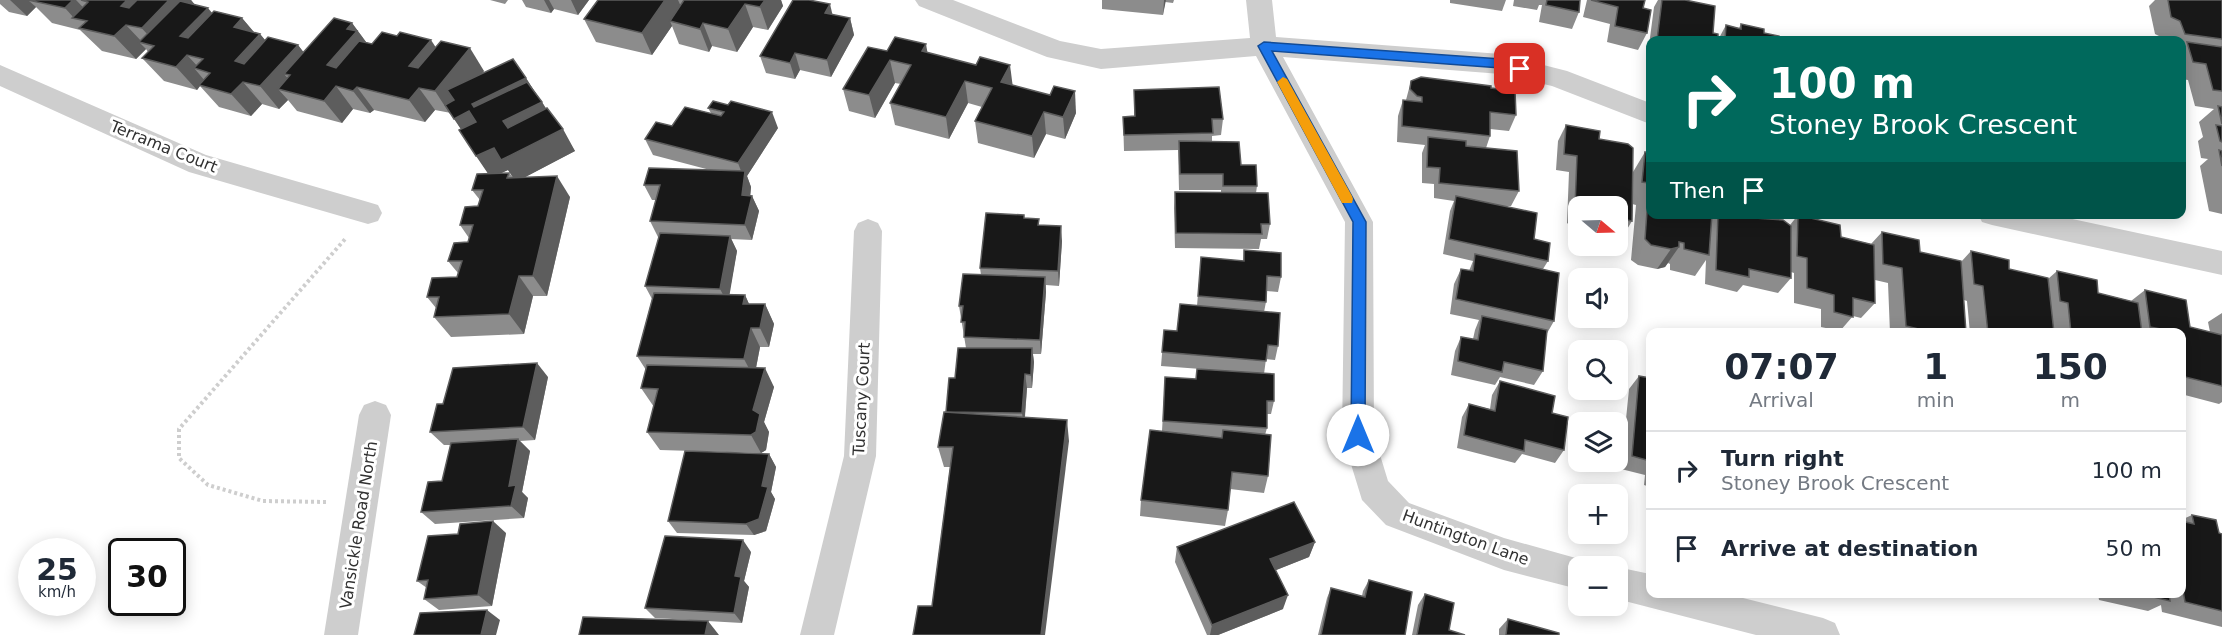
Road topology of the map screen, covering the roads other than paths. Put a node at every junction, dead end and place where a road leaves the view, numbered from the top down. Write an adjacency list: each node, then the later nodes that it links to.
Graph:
1 (928, 0): 3 (street)
2 (1259, 0): 3 (street, Huntington Lane)
3 (1264, 46): 5 (street); 11 (street, Huntington Lane)
4 (0, 75): 6 (street, Terrama Court)
5 (1646, 112)
6 (368, 213)
7 (2015, 219): 9 (street)
8 (868, 231): 16 (street, Tuscany Court)
9 (2222, 263)
10 (375, 416): 15 (street, Vansickle Road North)
11 (1568, 570)
12 (1628, 586): 13 (street)
13 (1646, 590)
14 (1677, 598): 17 (street)
15 (341, 635)
16 (817, 635)
17 (1823, 635)

